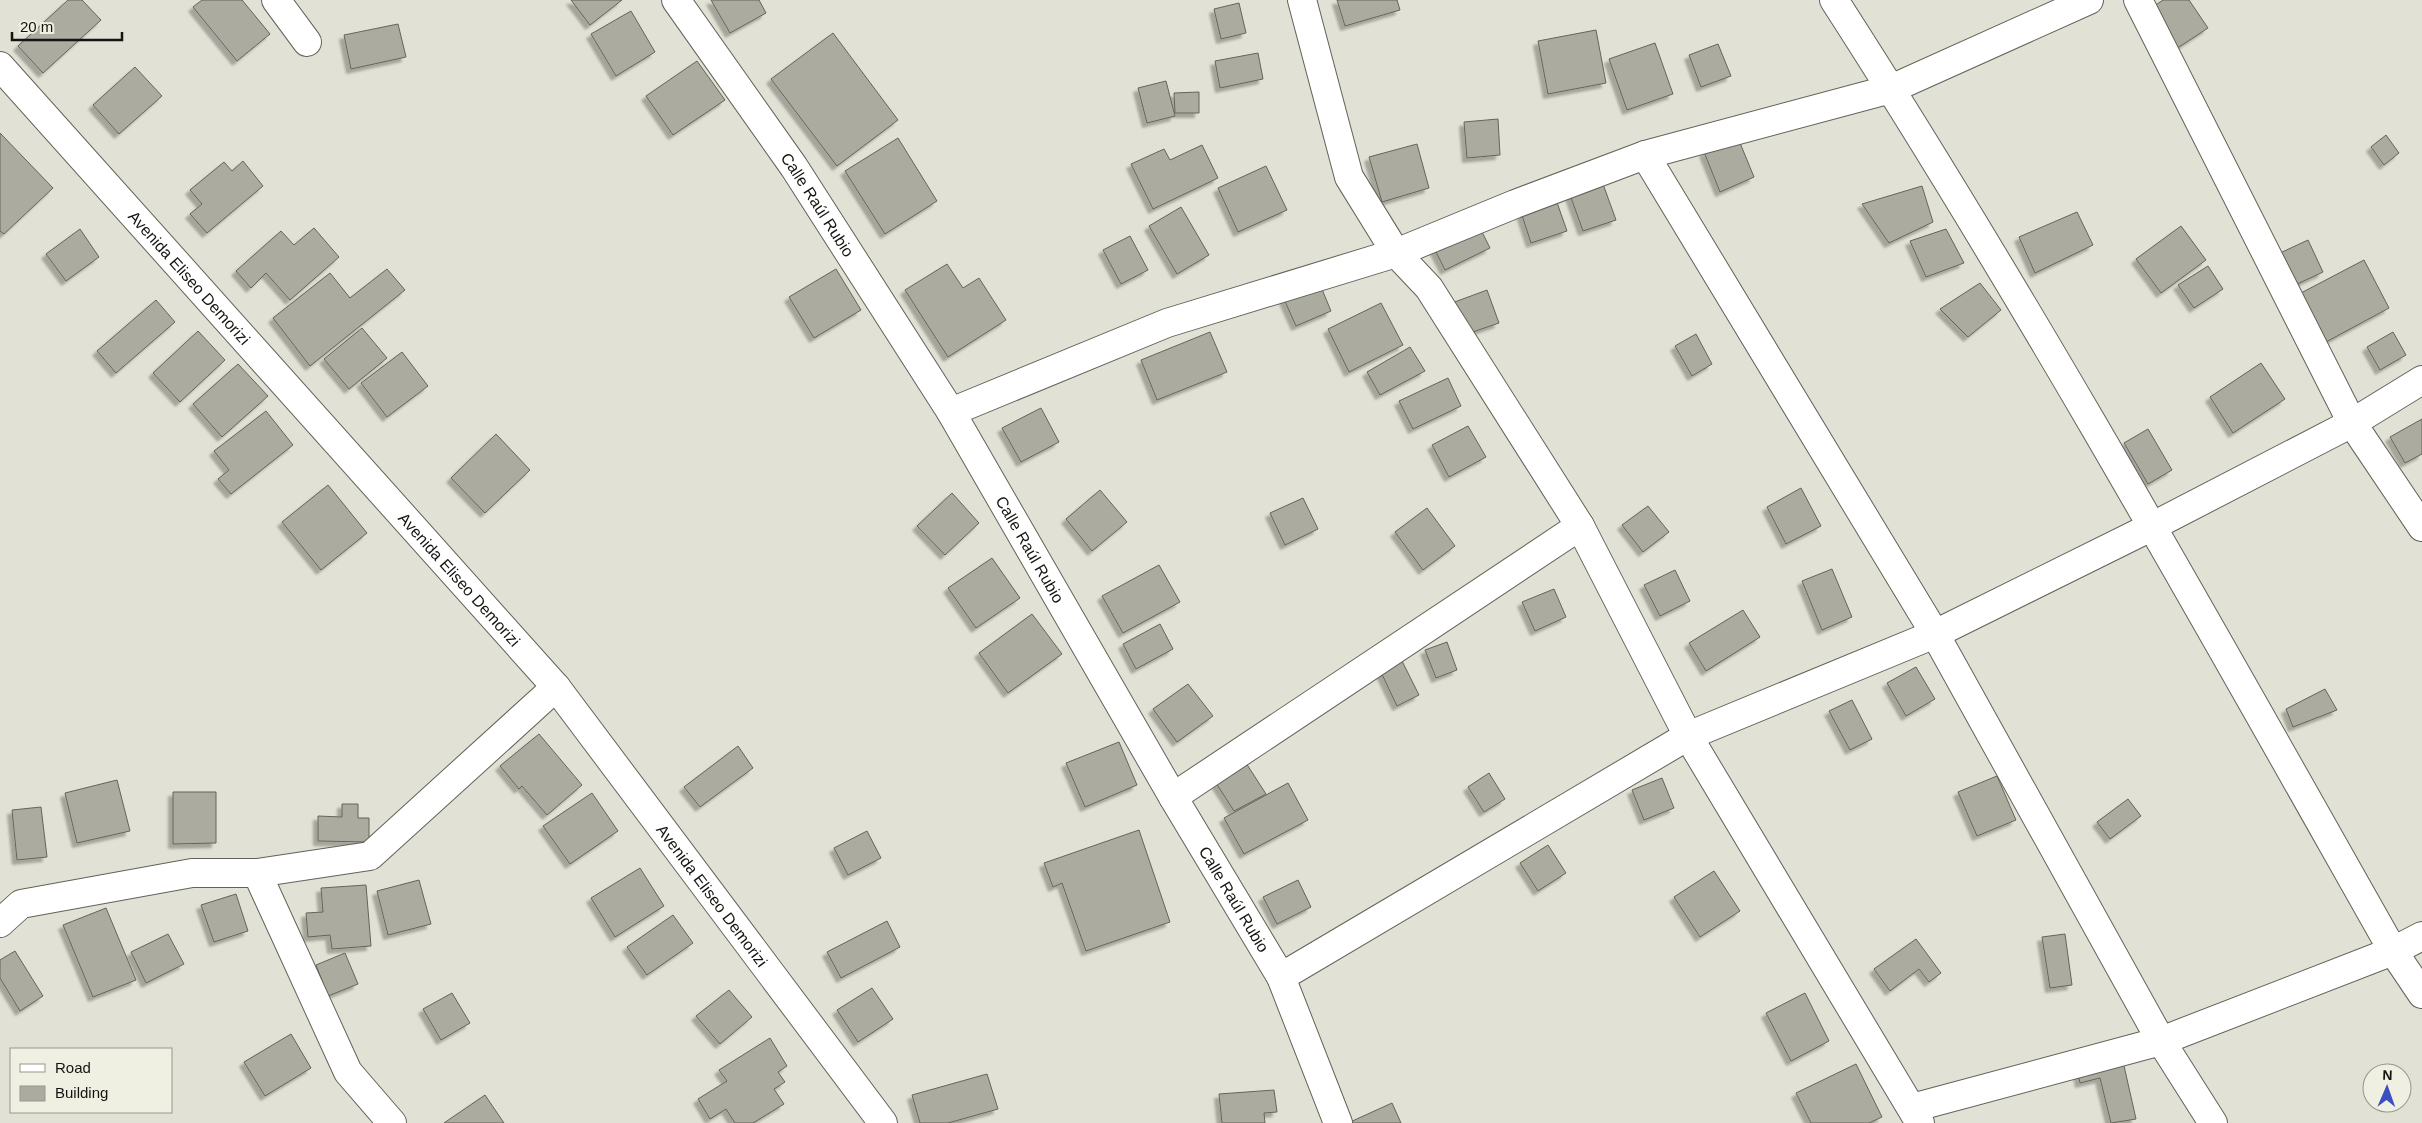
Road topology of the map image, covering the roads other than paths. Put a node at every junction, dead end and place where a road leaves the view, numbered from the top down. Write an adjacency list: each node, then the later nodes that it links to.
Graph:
1 (276, 0): 7 (street)
2 (676, 0): 13 (street, Calle Raúl Rubio)
3 (1302, 0): 11 (street)
4 (1834, 0): 9 (street)
5 (2089, 0): 9 (street)
6 (2138, 0): 14 (street)
7 (307, 42)
8 (0, 66): 19 (street, Avenida Eliseo Demorizi)
9 (1891, 88): 10 (street); 16 (street)
10 (1644, 155): 11 (street); 18 (street)
11 (1396, 253): 13 (street); 15 (street)
12 (2422, 380): 14 (street)
13 (951, 412): 21 (street, Calle Raúl Rubio)
14 (2352, 423): 16 (street); 17 (street)
15 (1580, 526): 20 (street); 21 (street)
16 (2153, 526): 18 (street); 25 (street)
17 (2422, 527)
18 (1935, 634): 20 (street); 28 (street)
19 (556, 687): 22 (street); 31 (street, Avenida Eliseo Demorizi)
20 (1688, 736): 26 (street); 29 (street)
21 (1173, 797): 26 (street, Calle Raúl Rubio)
22 (257, 873): 23 (street); 30 (street)
23 (0, 923)
24 (2422, 936): 25 (street)
25 (2393, 951): 27 (street); 28 (street)
26 (1281, 977): 32 (street, Calle Raúl Rubio)
27 (2422, 994)
28 (2161, 1041): 29 (street); 33 (street)
29 (1916, 1116)
30 (392, 1123)
31 (883, 1123)
32 (1338, 1123)
33 (2214, 1123)

